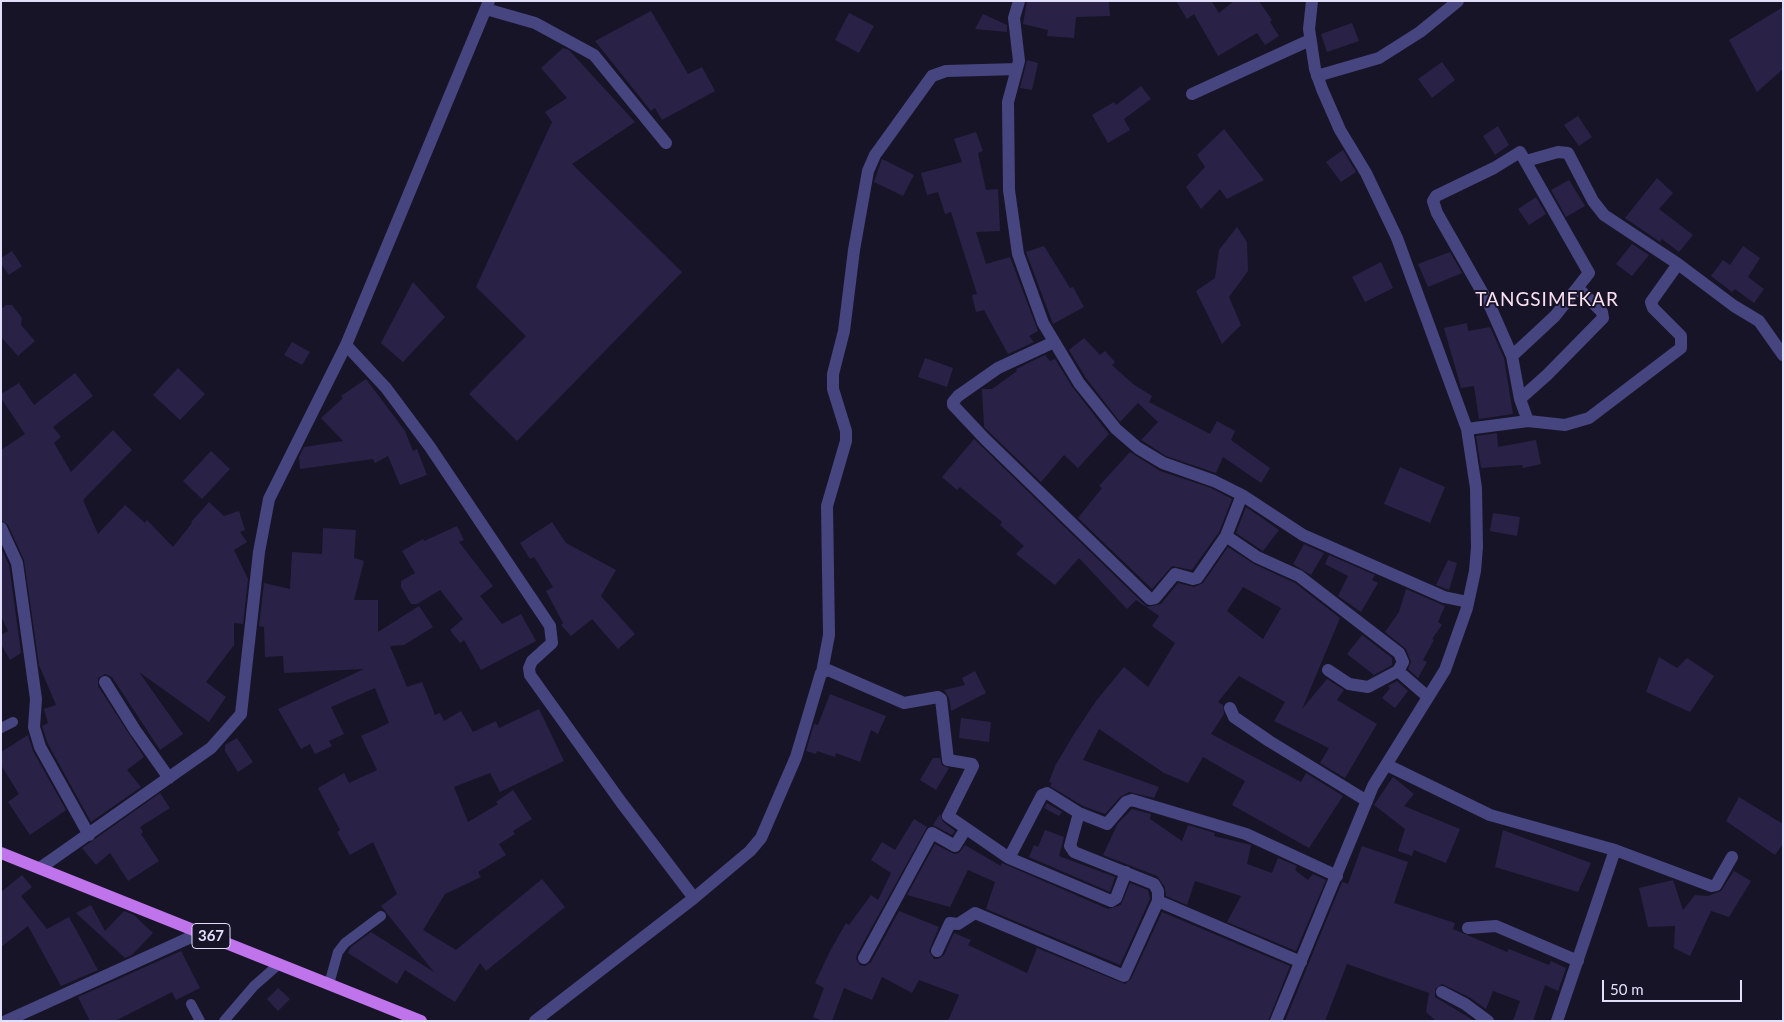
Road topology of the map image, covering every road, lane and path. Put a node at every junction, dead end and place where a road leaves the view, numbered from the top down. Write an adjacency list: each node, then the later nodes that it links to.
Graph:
1 (1019, 1): 6 (street)
2 (1312, 1): 5 (street)
3 (1458, 1): 7 (street)
4 (488, 5): 9 (street); 14 (street)
5 (1310, 40): 7 (street); 8 (street)
6 (1016, 69): 13 (street); 26 (street)
7 (1317, 76): 19 (street)
8 (1192, 94)
9 (666, 143)
10 (1526, 161): 11 (street); 12 (street); 16 (street)
11 (1678, 264): 15 (street); 18 (street)
12 (1578, 288): 16 (street); 17 (street)
13 (1054, 342): 20 (street); 22 (street)
14 (346, 345): 33 (street); 45 (street)
15 (1783, 355)
16 (1512, 356): 17 (street)
17 (1520, 399): 18 (street)
18 (1528, 421): 19 (street)
19 (1466, 429): 23 (street)
20 (1242, 495): 22 (street); 23 (street)
21 (1, 528): 37 (street)
22 (1226, 536): 25 (street)
23 (1468, 602): 28 (street)
24 (1328, 670): 25 (street)
25 (1398, 671): 28 (street)
26 (822, 672): 36 (street); 45 (street)
27 (105, 682): 33 (street)
28 (1428, 697): 32 (street)
29 (1230, 708): 34 (street)
30 (13, 722): 31 (lane)
31 (1, 728)
32 (1387, 765): 34 (street); 38 (street)
33 (169, 778): 37 (street)
34 (1367, 802): 44 (street)
35 (1079, 813): 41 (street); 43 (street); 44 (street)
36 (965, 830): 41 (street); 51 (street)
37 (89, 835): 42 (street)
38 (1615, 850): 40 (street); 52 (street)
39 (1, 853): 42 (main road, 367)
40 (1732, 857)
41 (1009, 858): 43 (street)
42 (40, 868): 49 (main road, 367)
43 (1126, 872): 46 (street)
44 (1337, 876): 53 (street)
45 (694, 898): 62 (street)
46 (1158, 901): 50 (street); 53 (street)
47 (381, 916): 55 (lane)
48 (1468, 928): 52 (street)
49 (202, 932): 54 (main road, 367); 58 (street)
50 (937, 951)
51 (864, 958)
52 (1578, 961): 65 (street)
53 (1301, 962): 63 (street)
54 (279, 964): 55 (main road, 367); 60 (lane)
55 (329, 984): 61 (main road, 367)
56 (1442, 992): 64 (street)
57 (192, 1004): 59 (lane)
58 (6, 1021)
59 (200, 1021)
60 (224, 1021)
61 (421, 1021)
62 (535, 1021)
63 (1276, 1021)
64 (1488, 1021)
65 (1557, 1021)

